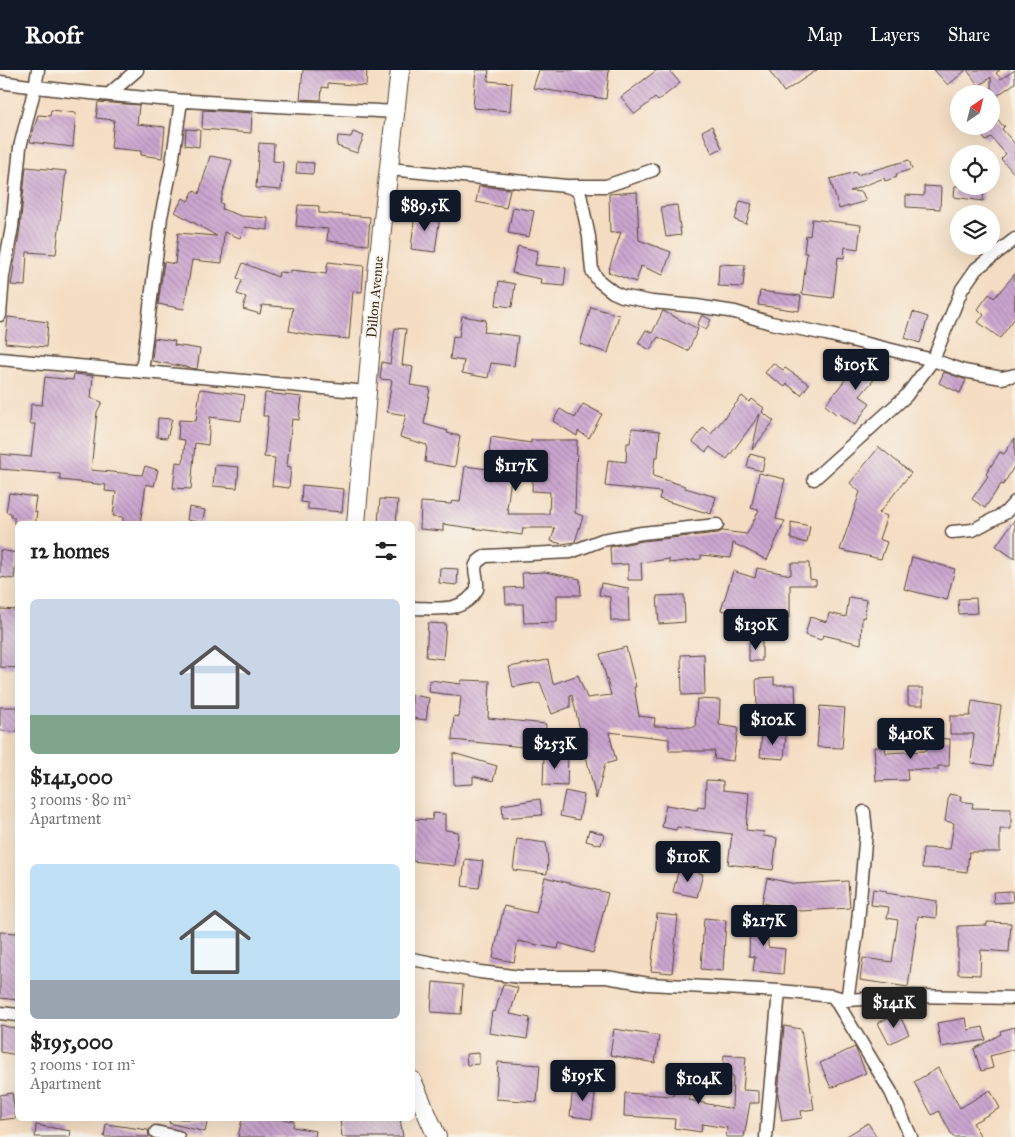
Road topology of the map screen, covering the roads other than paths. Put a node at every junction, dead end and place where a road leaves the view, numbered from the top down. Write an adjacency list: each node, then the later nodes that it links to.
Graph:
1 (38, 70): 5 (street)
2 (138, 70): 6 (street)
3 (400, 70): 8 (street, Dillon Avenue)
4 (0, 82): 5 (street)
5 (35, 87): 6 (street); 13 (street)
6 (108, 95): 7 (street)
7 (181, 101): 8 (street); 16 (street)
8 (394, 112): 9 (street, Dillon Avenue)
9 (389, 169): 11 (street); 20 (street, Dillon Avenue)
10 (653, 170): 11 (street)
11 (566, 186): 15 (street)
12 (1015, 239): 15 (street)
13 (0, 315)
14 (0, 359): 16 (street)
15 (934, 360): 18 (street); 21 (street)
16 (142, 372): 20 (street)
17 (1015, 375): 18 (street)
18 (1002, 378): 19 (street)
19 (1015, 386)
20 (367, 392): 23 (street, Dillon Avenue)
21 (814, 479)
22 (1015, 502): 25 (street)
23 (356, 521)
24 (717, 525): 26 (street)
25 (952, 532)
26 (415, 608)
27 (864, 812): 32 (street)
28 (415, 960): 29 (street)
29 (778, 991): 30 (street); 40 (street)
30 (833, 996): 32 (street); 41 (street)
31 (1015, 998): 32 (street)
32 (847, 1000)
33 (0, 1013): 34 (street)
34 (15, 1015)
35 (415, 1087): 39 (street)
36 (158, 1121): 37 (street)
37 (155, 1134): 38 (street)
38 (178, 1137)
39 (437, 1137)
40 (766, 1137)
41 (911, 1137)

